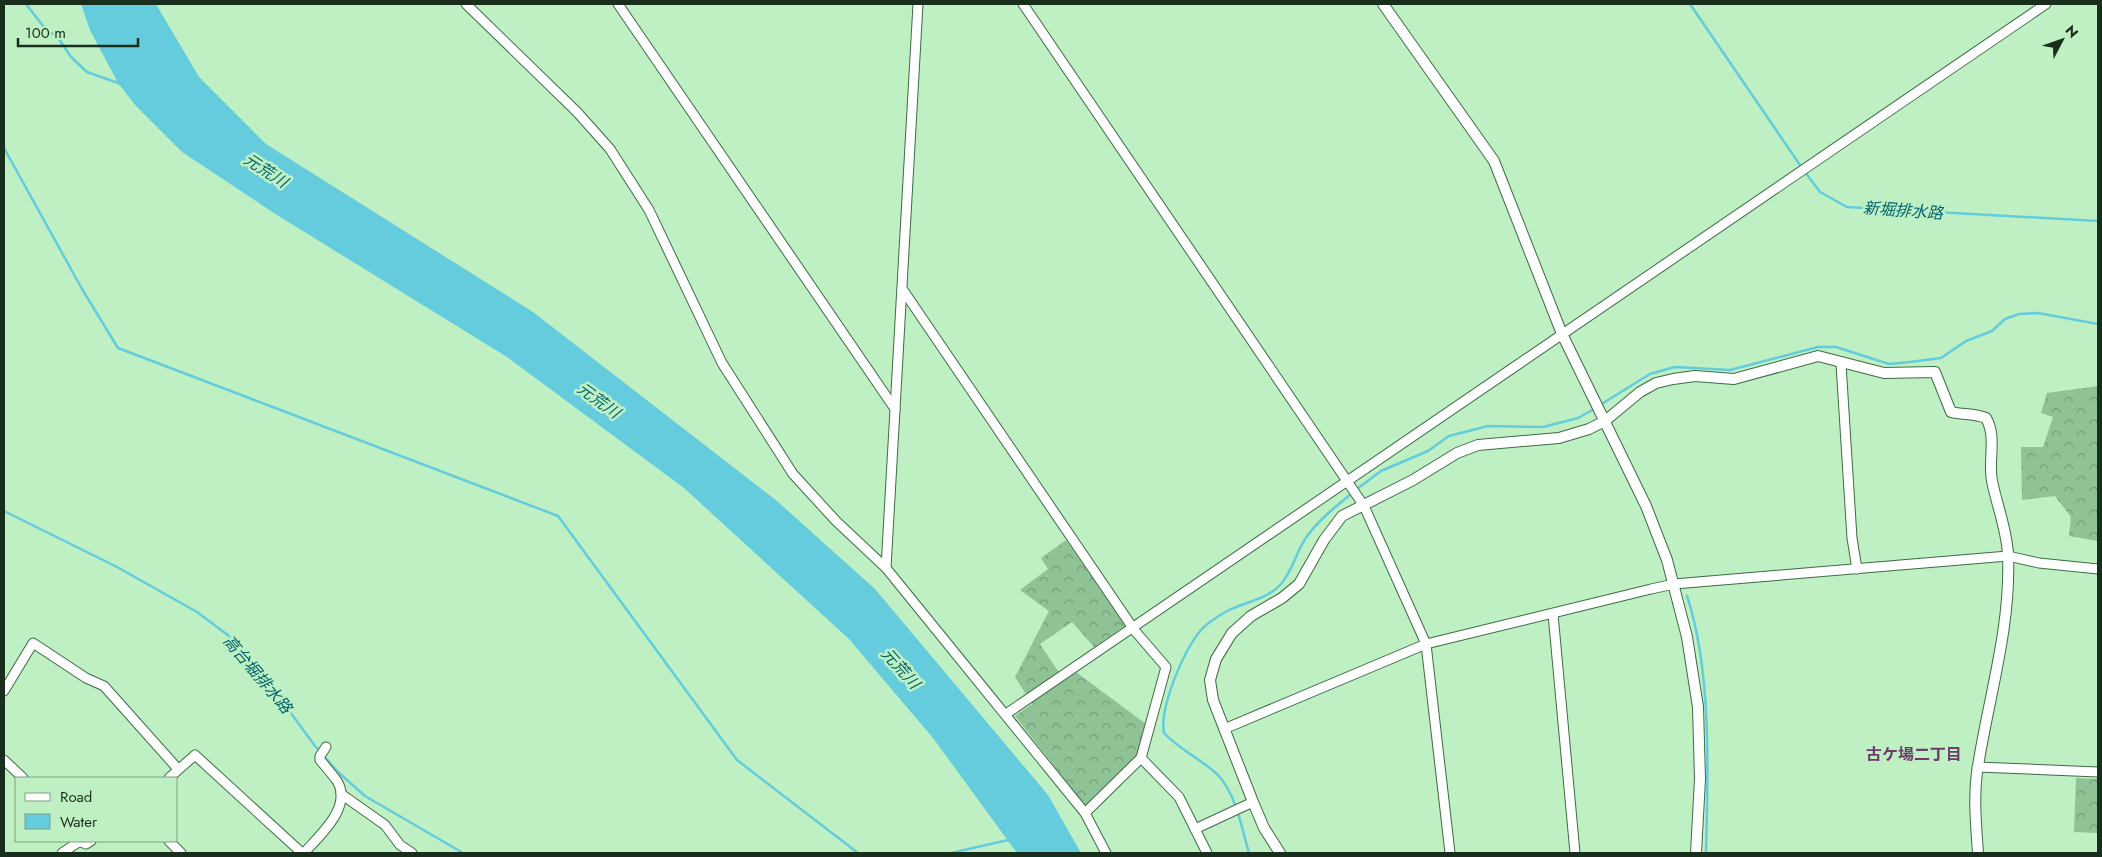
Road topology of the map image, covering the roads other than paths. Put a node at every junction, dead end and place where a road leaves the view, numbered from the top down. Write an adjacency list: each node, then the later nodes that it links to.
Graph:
1 (466, 4): 15 (street)
2 (618, 4): 10 (street)
3 (918, 4): 7 (street)
4 (1022, 4): 12 (street)
5 (1382, 4): 8 (street)
6 (2046, 4): 8 (street)
7 (903, 290): 10 (street); 20 (street)
8 (1562, 334): 11 (street); 12 (street)
9 (1841, 364): 11 (street); 14 (street); 16 (street)
10 (895, 409): 15 (street)
11 (1605, 421): 13 (street); 18 (street)
12 (1347, 482): 13 (street); 20 (street)
13 (1364, 506): 21 (street); 24 (street)
14 (2008, 556): 16 (street); 17 (street); 28 (street)
15 (886, 568): 23 (street)
16 (1857, 569): 18 (street)
17 (2098, 569)
18 (1674, 584): 19 (street); 48 (street)
19 (1553, 614): 21 (street); 47 (street)
20 (1134, 627): 23 (street); 26 (street)
21 (1426, 644): 24 (street); 46 (street)
22 (4, 691): 29 (street)
23 (1006, 714): 35 (street)
24 (1224, 729): 34 (street)
25 (326, 746): 33 (street)
26 (1141, 758): 35 (street); 36 (street)
27 (4, 760): 31 (street)
28 (1977, 767): 30 (street); 49 (street)
29 (178, 769): 32 (street); 41 (street)
30 (2098, 772)
31 (22, 777)
32 (169, 777)
33 (341, 794): 41 (street); 42 (street)
34 (1253, 802): 36 (street); 45 (street)
35 (1085, 813): 43 (street)
36 (1195, 829): 44 (street)
37 (78, 842): 39 (street)
38 (170, 842): 40 (street)
39 (62, 853)
40 (181, 853)
41 (303, 853)
42 (412, 853)
43 (1106, 853)
44 (1207, 853)
45 (1280, 853)
46 (1450, 853)
47 (1575, 853)
48 (1696, 853)
49 (1978, 853)

